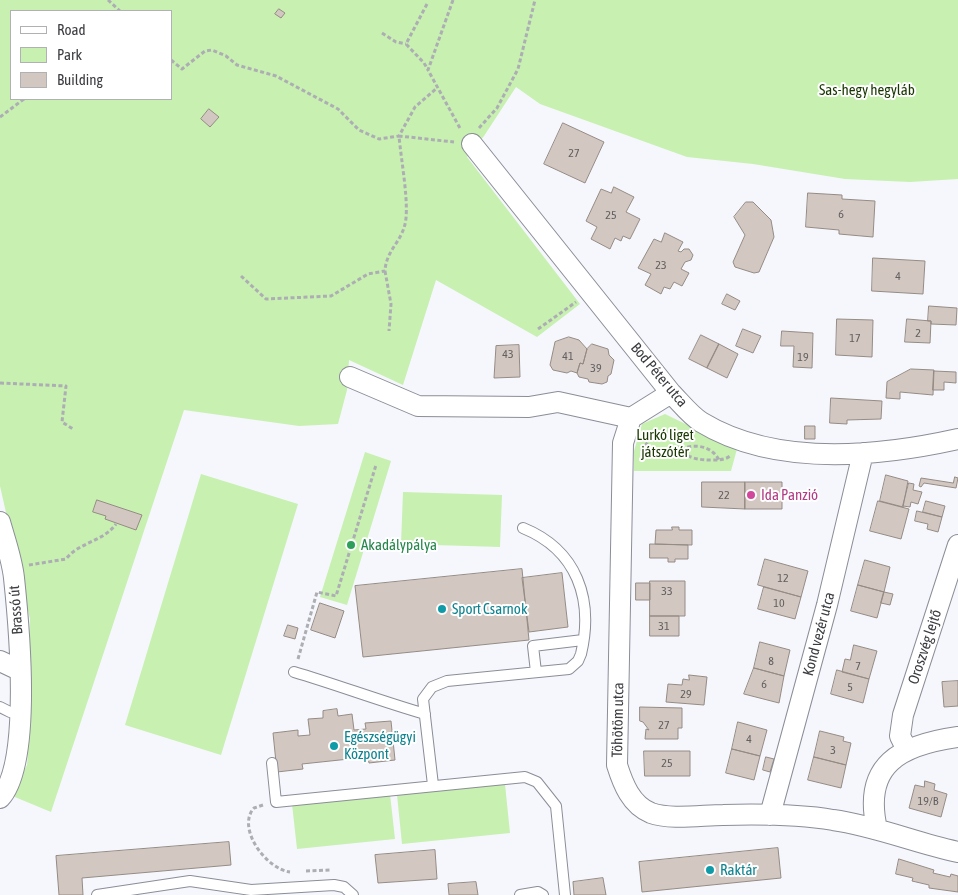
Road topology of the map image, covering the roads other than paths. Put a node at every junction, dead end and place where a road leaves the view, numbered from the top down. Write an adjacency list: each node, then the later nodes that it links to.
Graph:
1 (470, 142): 3 (street, Bod Péter utca)
2 (350, 378): 4 (street)
3 (671, 393): 4 (street); 6 (street, Bod Péter utca)
4 (631, 418): 23 (street, Töhötöm utca)
5 (958, 439): 6 (street, Bod Péter utca)
6 (863, 452): 23 (street, Kond vezér utca)
7 (0, 522): 12 (street, Brassó út)
8 (523, 528): 10 (lane)
9 (958, 545): 19 (street, Oroszvég lejtő)
10 (583, 640): 14 (lane); 14 (lane)
11 (0, 661): 12 (street)
12 (19, 670): 16 (street, Brassó út)
13 (294, 672): 17 (lane)
14 (536, 672): 17 (lane)
15 (0, 707): 16 (lane)
16 (19, 714): 22 (street, Brassó út)
17 (425, 714): 21 (lane)
18 (958, 737): 19 (street)
19 (907, 750): 24 (street)
20 (272, 763): 21 (lane)
21 (433, 785): 30 (lane)
22 (0, 798)
23 (770, 815): 24 (street, Töhötöm utca)
24 (877, 829): 25 (street, Töhötöm utca)
25 (958, 852)
26 (352, 894): 27 (lane)
27 (97, 895)
28 (520, 895): 29 (lane)
29 (543, 895)
30 (565, 895)

